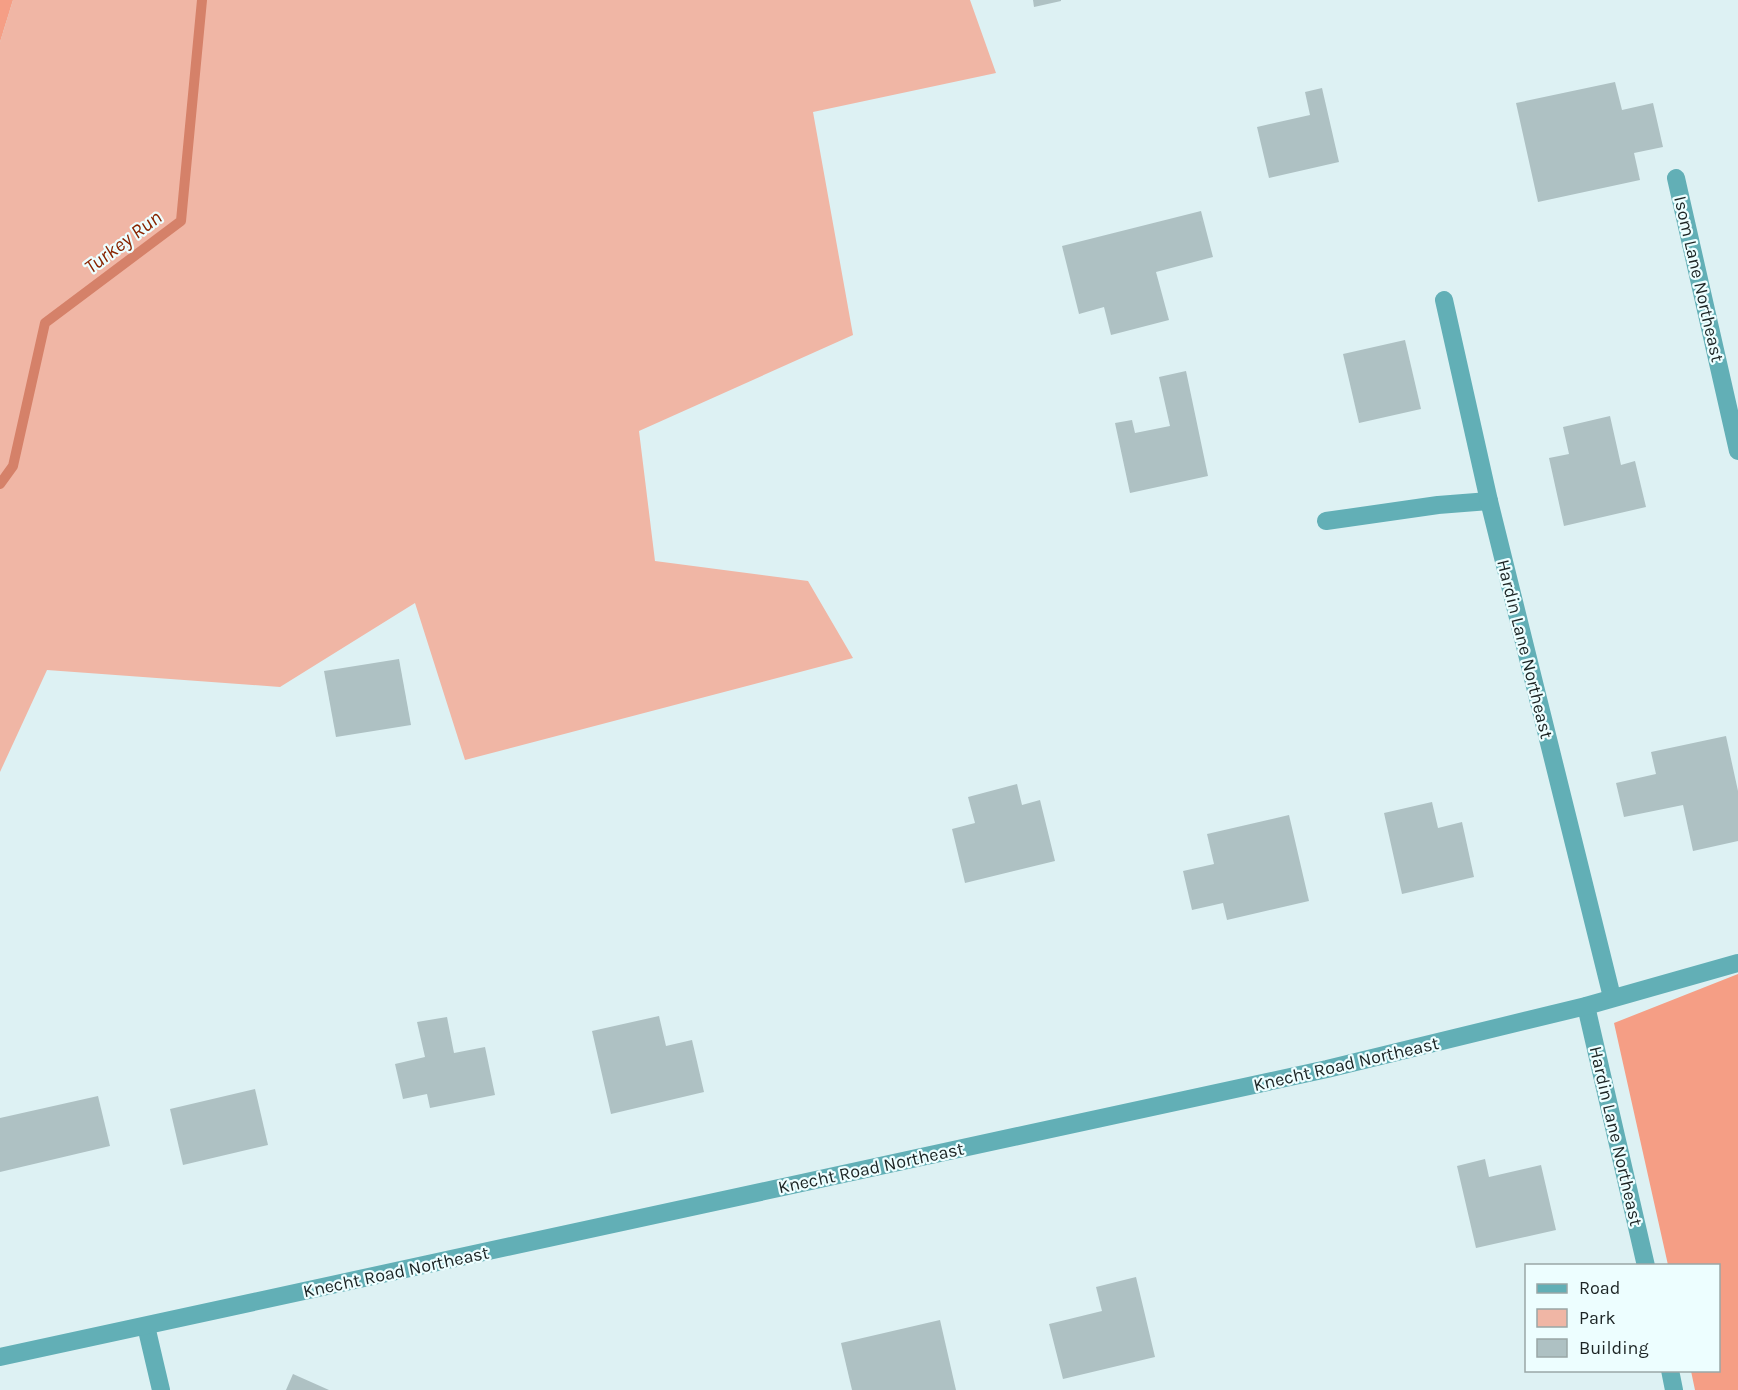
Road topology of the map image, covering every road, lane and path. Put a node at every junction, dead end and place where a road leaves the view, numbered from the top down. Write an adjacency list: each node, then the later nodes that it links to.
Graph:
1 (1676, 178): 3 (street, Isom Lane Northeast)
2 (1444, 300): 4 (street, Hardin Lane Northeast)
3 (1738, 451)
4 (1489, 501): 5 (street); 7 (street, Hardin Lane Northeast)
5 (1326, 521)
6 (1738, 963): 7 (street, Knecht Road Northeast)
7 (1612, 997): 8 (street, Knecht Road Northeast)
8 (1586, 1006): 9 (street, Hardin Lane Northeast); 10 (street, Knecht Road Northeast)
9 (1646, 1264)
10 (146, 1326): 11 (street, Knecht Road Northeast); 13 (street)
11 (0, 1357)
12 (1670, 1372): 14 (street)
13 (161, 1390)
14 (1674, 1390)

